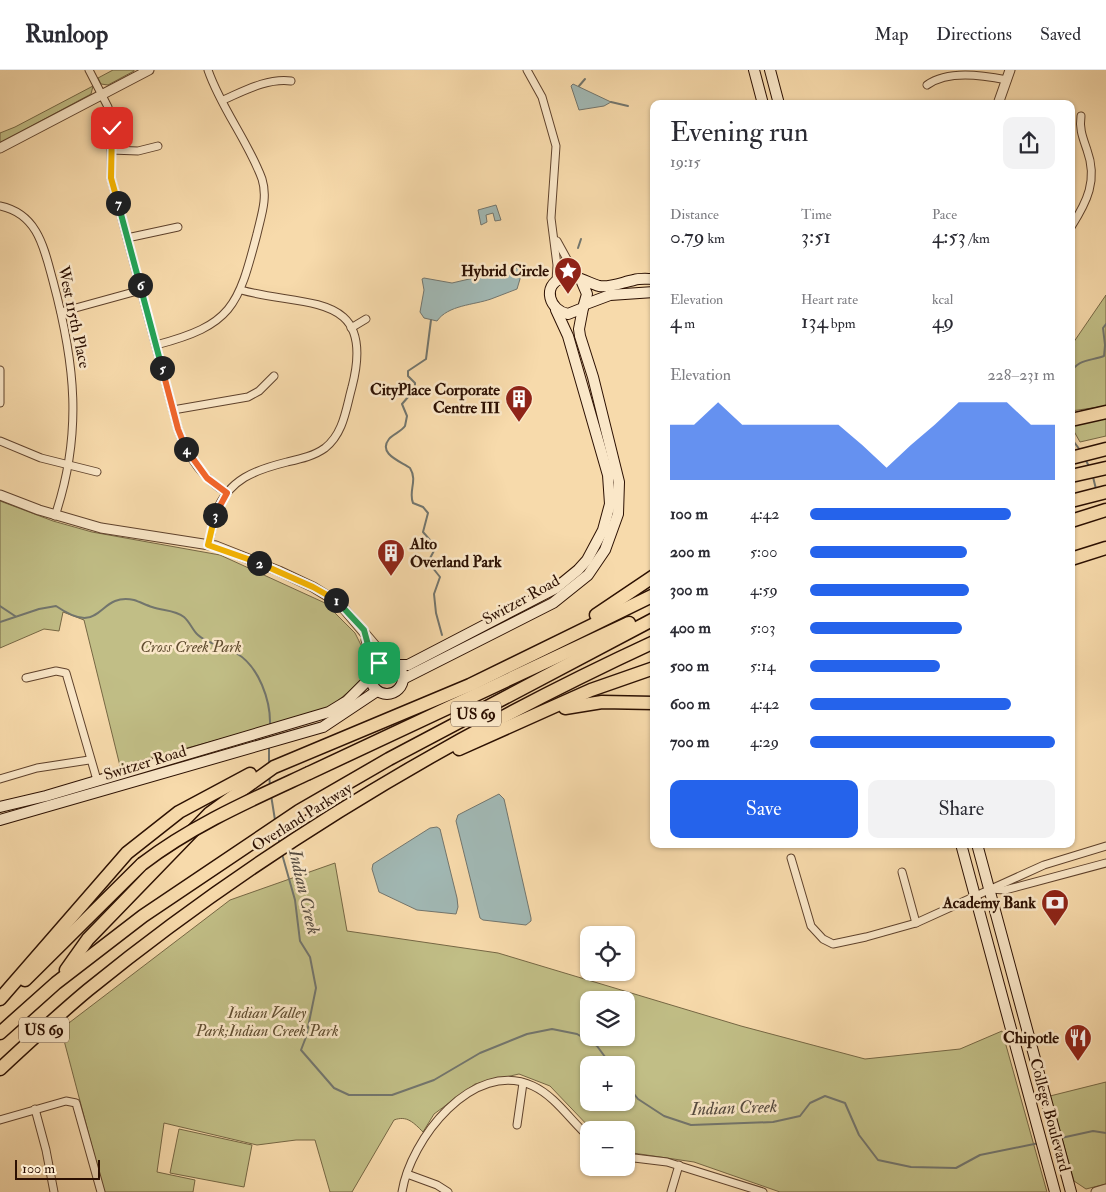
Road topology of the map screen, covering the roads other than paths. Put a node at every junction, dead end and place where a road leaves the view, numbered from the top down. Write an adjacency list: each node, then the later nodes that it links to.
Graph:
1 (89, 70): 11 (street)
2 (149, 70): 11 (street)
3 (208, 70): 12 (street)
4 (527, 70): 23 (street)
5 (754, 70): 13 (main road)
6 (770, 70): 14 (main road)
7 (1010, 70): 8 (street)
8 (1007, 80): 10 (street); 15 (street)
9 (291, 81): 12 (street)
10 (927, 84)
11 (102, 94): 18 (street); 19 (street)
12 (223, 100): 29 (street)
13 (762, 100)
14 (778, 100)
15 (1000, 100)
16 (1081, 116): 21 (street)
17 (158, 146): 19 (street)
18 (0, 148)
19 (111, 150): 24 (street)
20 (0, 206): 33 (street, West 115th Place)
21 (1075, 221)
22 (178, 227): 24 (street)
23 (554, 236): 26 (street); 27 (street)
24 (128, 238): 28 (street)
25 (650, 279): 26 (main road)
26 (579, 280): 27 (main road); 31 (main road)
27 (556, 282): 32 (main road)
28 (141, 290): 33 (street); 36 (street)
29 (241, 290): 35 (street); 36 (street)
30 (650, 292): 31 (main road)
31 (584, 306): 32 (main road); 39 (main road, Switzer Road)
32 (556, 310): 40 (main road, Switzer Road)
33 (61, 312): 48 (street, West 115th Place)
34 (366, 319): 35 (street)
35 (351, 328): 53 (street)
36 (156, 345): 42 (street)
37 (0, 370): 41 (street)
38 (274, 376): 42 (street)
39 (593, 377): 40 (main road); 59 (main road, Switzer Road)
40 (580, 381): 59 (main road, Switzer Road)
41 (0, 403)
42 (173, 410): 53 (street)
43 (1105, 412): 44 (highway)
44 (1075, 419)
45 (0, 442): 48 (street)
46 (1106, 449): 47 (highway)
47 (1075, 457)
48 (68, 466): 50 (street); 57 (street, West 115th Place)
49 (1106, 468): 51 (highway)
50 (97, 472)
51 (1075, 475)
52 (1106, 492): 55 (highway)
53 (227, 493): 60 (street)
54 (0, 495): 57 (street)
55 (1075, 500)
56 (1106, 510): 58 (highway)
57 (55, 516): 60 (street)
58 (1075, 520)
59 (608, 532): 67 (main road, Switzer Road)
60 (208, 545): 69 (street)
61 (1103, 548): 62 (highway); 63 (highway)
62 (1075, 552)
63 (1075, 558)
64 (650, 579): 70 (highway)
65 (650, 597): 70 (highway)
66 (650, 614): 98 (highway, bridge)
67 (509, 620): 72 (main road, Switzer Road); 76 (main road, Switzer Road)
68 (650, 621): 96 (highway, Overland Parkway / US 69)
69 (364, 630): 72 (street); 74 (street)
70 (562, 640): 81 (highway)
71 (650, 644): 82 (highway, Overland Parkway / US 69)
72 (393, 663): 74 (main road, Switzer Road); 76 (main road)
73 (650, 669): 79 (highway)
74 (372, 672): 77 (main road); 84 (main road, Switzer Road)
75 (26, 678): 80 (street)
76 (403, 678): 77 (main road, Switzer Road)
77 (377, 691): 86 (main road, Switzer Road)
78 (650, 702): 79 (highway)
79 (535, 715): 82 (highway)
80 (89, 760): 83 (street); 84 (street)
81 (256, 775): 96 (highway); 97 (highway)
82 (402, 775): 100 (highway, Overland Parkway / US 69)
83 (0, 779)
84 (97, 780): 85 (main road, Switzer Road)
85 (0, 807)
86 (0, 820)
87 (1106, 846): 93 (street)
88 (962, 848): 94 (main road, College Boulevard)
89 (978, 848): 93 (main road, College Boulevard)
90 (792, 858): 95 (street)
91 (1106, 863): 93 (street)
92 (902, 872): 95 (street)
93 (989, 889): 94 (street); 117 (main road, College Boulevard)
94 (974, 896): 95 (street); 116 (main road, College Boulevard)
95 (916, 923)
96 (56, 983): 99 (highway, Overland Parkway / US 69)
97 (0, 999)
98 (0, 1004)
99 (0, 1034)
100 (0, 1069)
101 (523, 1083): 104 (street); 105 (street); 108 (street)
102 (35, 1110): 103 (street); 110 (street); 111 (street)
103 (0, 1120)
104 (517, 1125)
105 (580, 1128)
106 (635, 1158): 107 (street)
107 (679, 1165): 114 (street); 115 (street)
108 (407, 1174): 112 (street); 113 (street)
109 (1106, 1189): 118 (street)
110 (54, 1192)
111 (101, 1192)
112 (402, 1192)
113 (448, 1192)
114 (672, 1192)
115 (763, 1192)
116 (1055, 1192)
117 (1071, 1192)
118 (1096, 1192)

